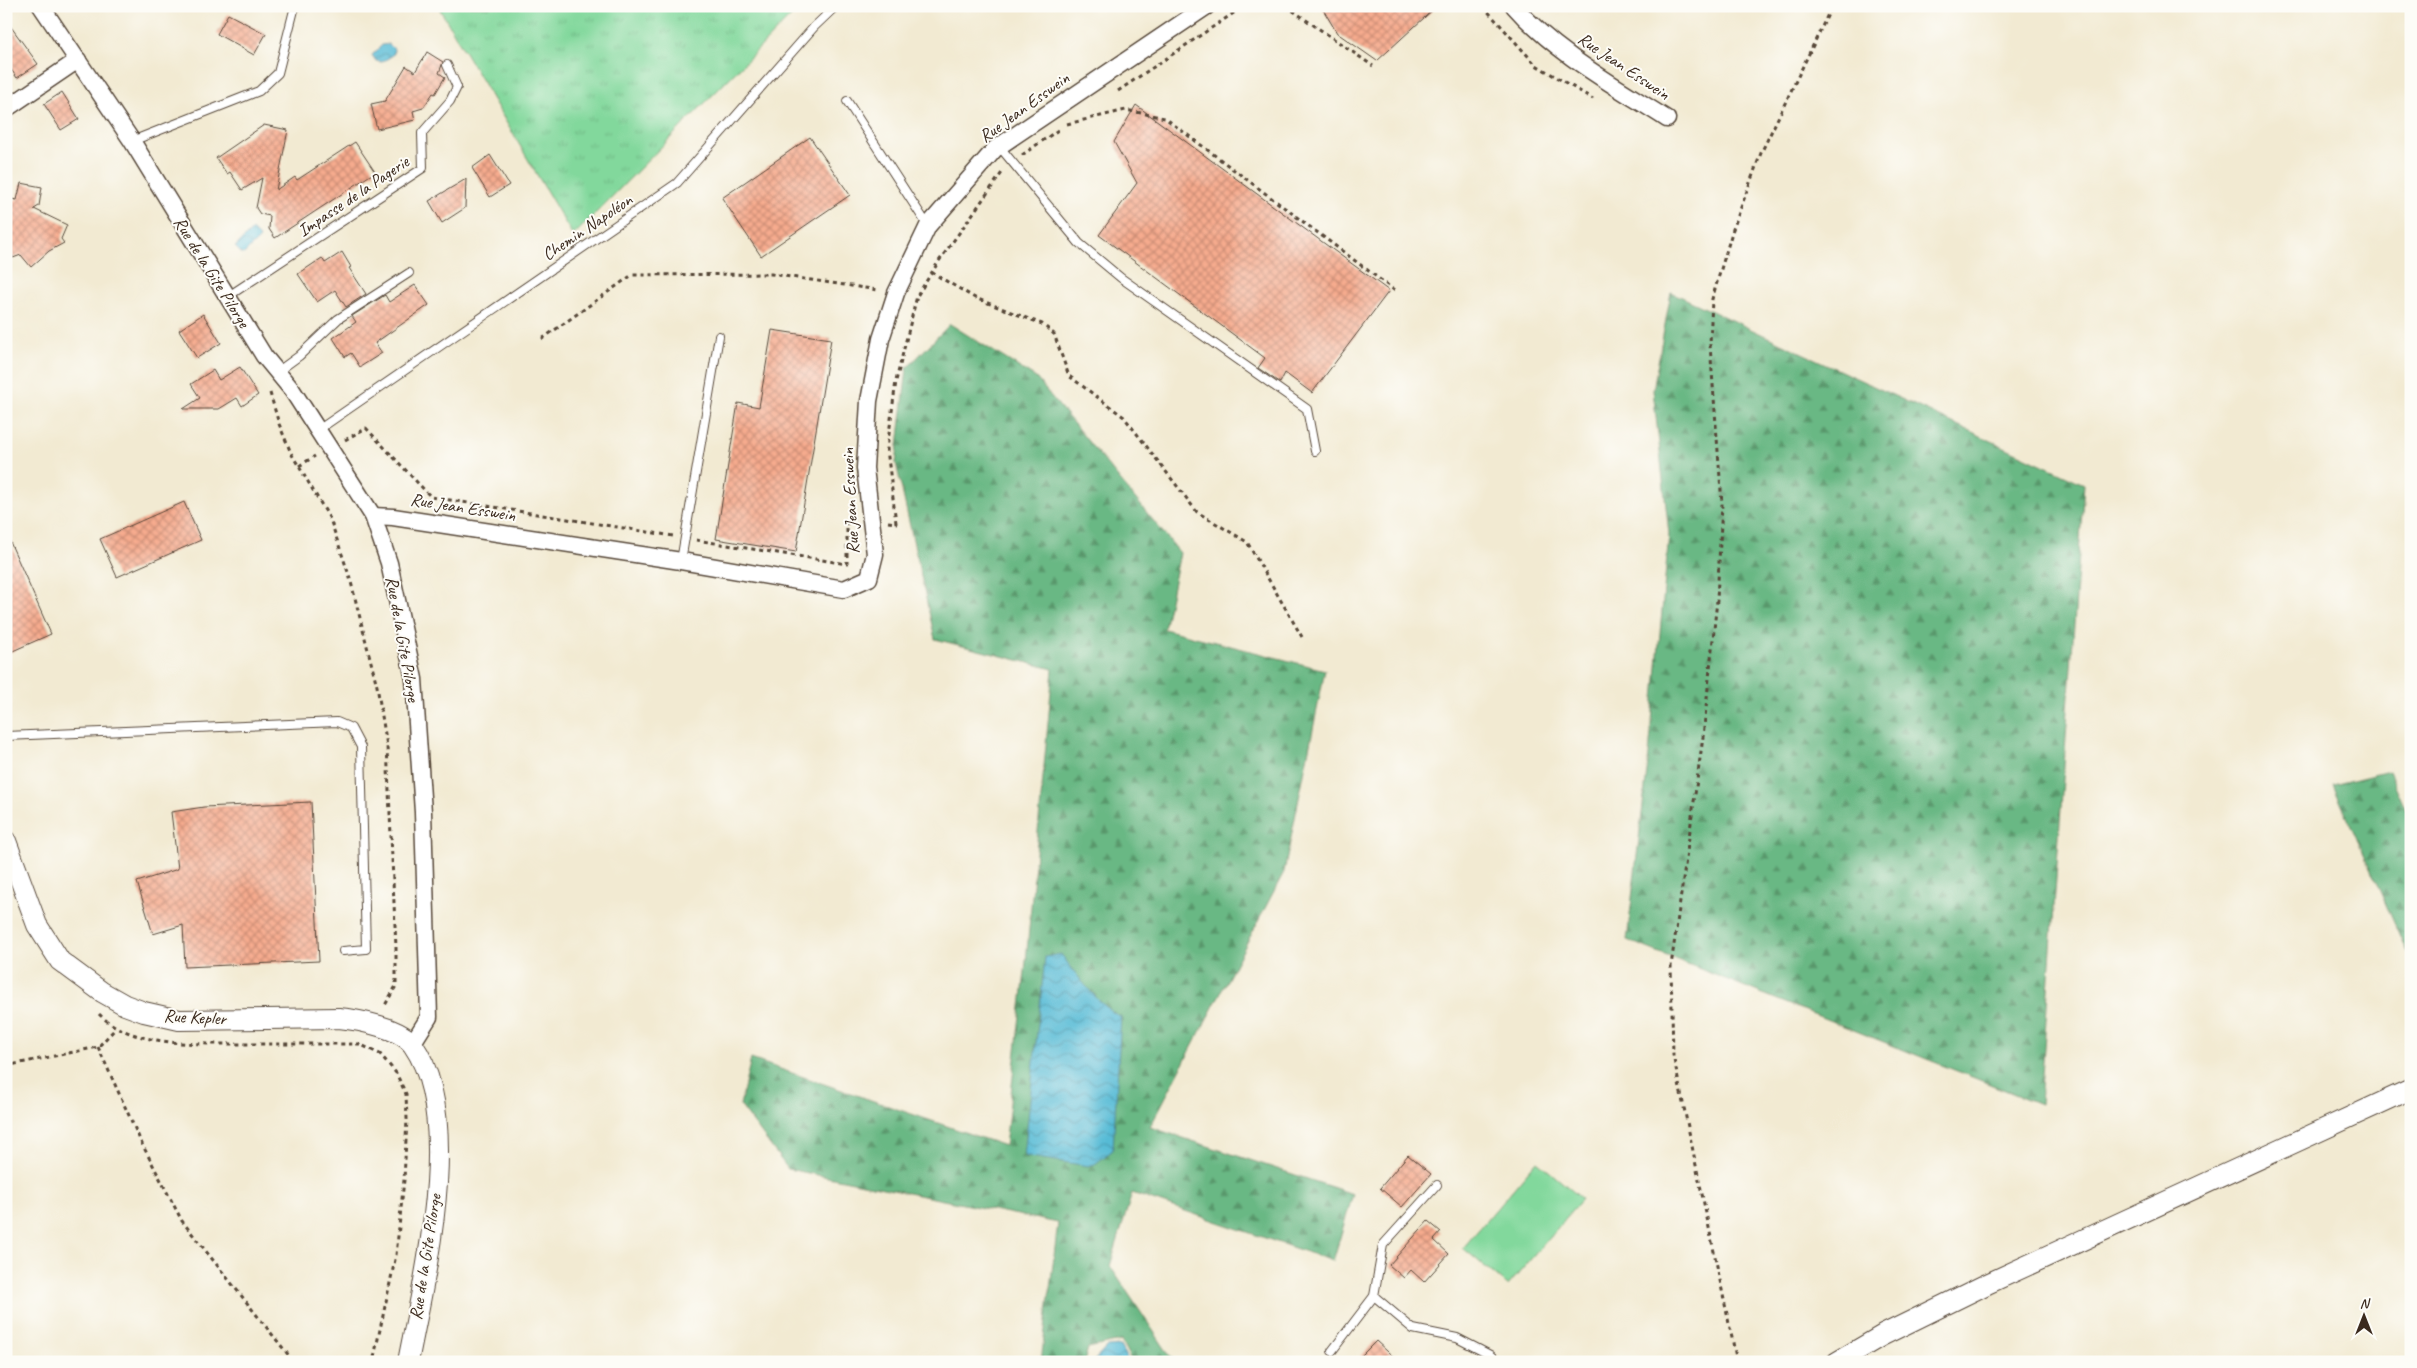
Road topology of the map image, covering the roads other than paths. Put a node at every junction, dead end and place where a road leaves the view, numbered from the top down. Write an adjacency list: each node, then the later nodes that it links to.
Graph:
1 (41, 6): 6 (street, Rue de la Gite Pilorge)
2 (295, 6): 11 (lane)
3 (836, 6): 18 (lane, Chemin Napoléon)
4 (1207, 6): 12 (street, Rue Jean Esswein)
5 (1514, 6): 10 (street, Rue Jean Esswein)
6 (78, 60): 9 (street); 11 (street, Rue de la Gite Pilorge)
7 (447, 65): 15 (lane, Impasse de la Pagerie)
8 (847, 101): 13 (lane)
9 (6, 109)
10 (1667, 119)
11 (132, 141): 15 (street, Rue de la Gite Pilorge)
12 (1000, 146): 13 (street, Rue Jean Esswein); 19 (lane)
13 (928, 226): 21 (street, Rue Jean Esswein)
14 (409, 273): 17 (lane)
15 (227, 298): 17 (street, Rue de la Gite Pilorge)
16 (719, 336): 21 (lane)
17 (277, 372): 18 (street, Rue de la Gite Pilorge)
18 (318, 430): 20 (street, Rue de la Gite Pilorge)
19 (1315, 451)
20 (373, 516): 21 (street, Rue Jean Esswein); 25 (street, Rue de la Gite Pilorge)
21 (681, 561)
22 (6, 736): 24 (lane)
23 (6, 841): 25 (street, Rue Kepler)
24 (343, 951)
25 (412, 1044): 30 (street, Rue de la Gite Pilorge)
26 (2411, 1089): 32 (street)
27 (1437, 1185): 28 (lane)
28 (1374, 1296): 29 (lane); 31 (lane)
29 (1332, 1350)
30 (408, 1362)
31 (1498, 1362)
32 (1837, 1362)

